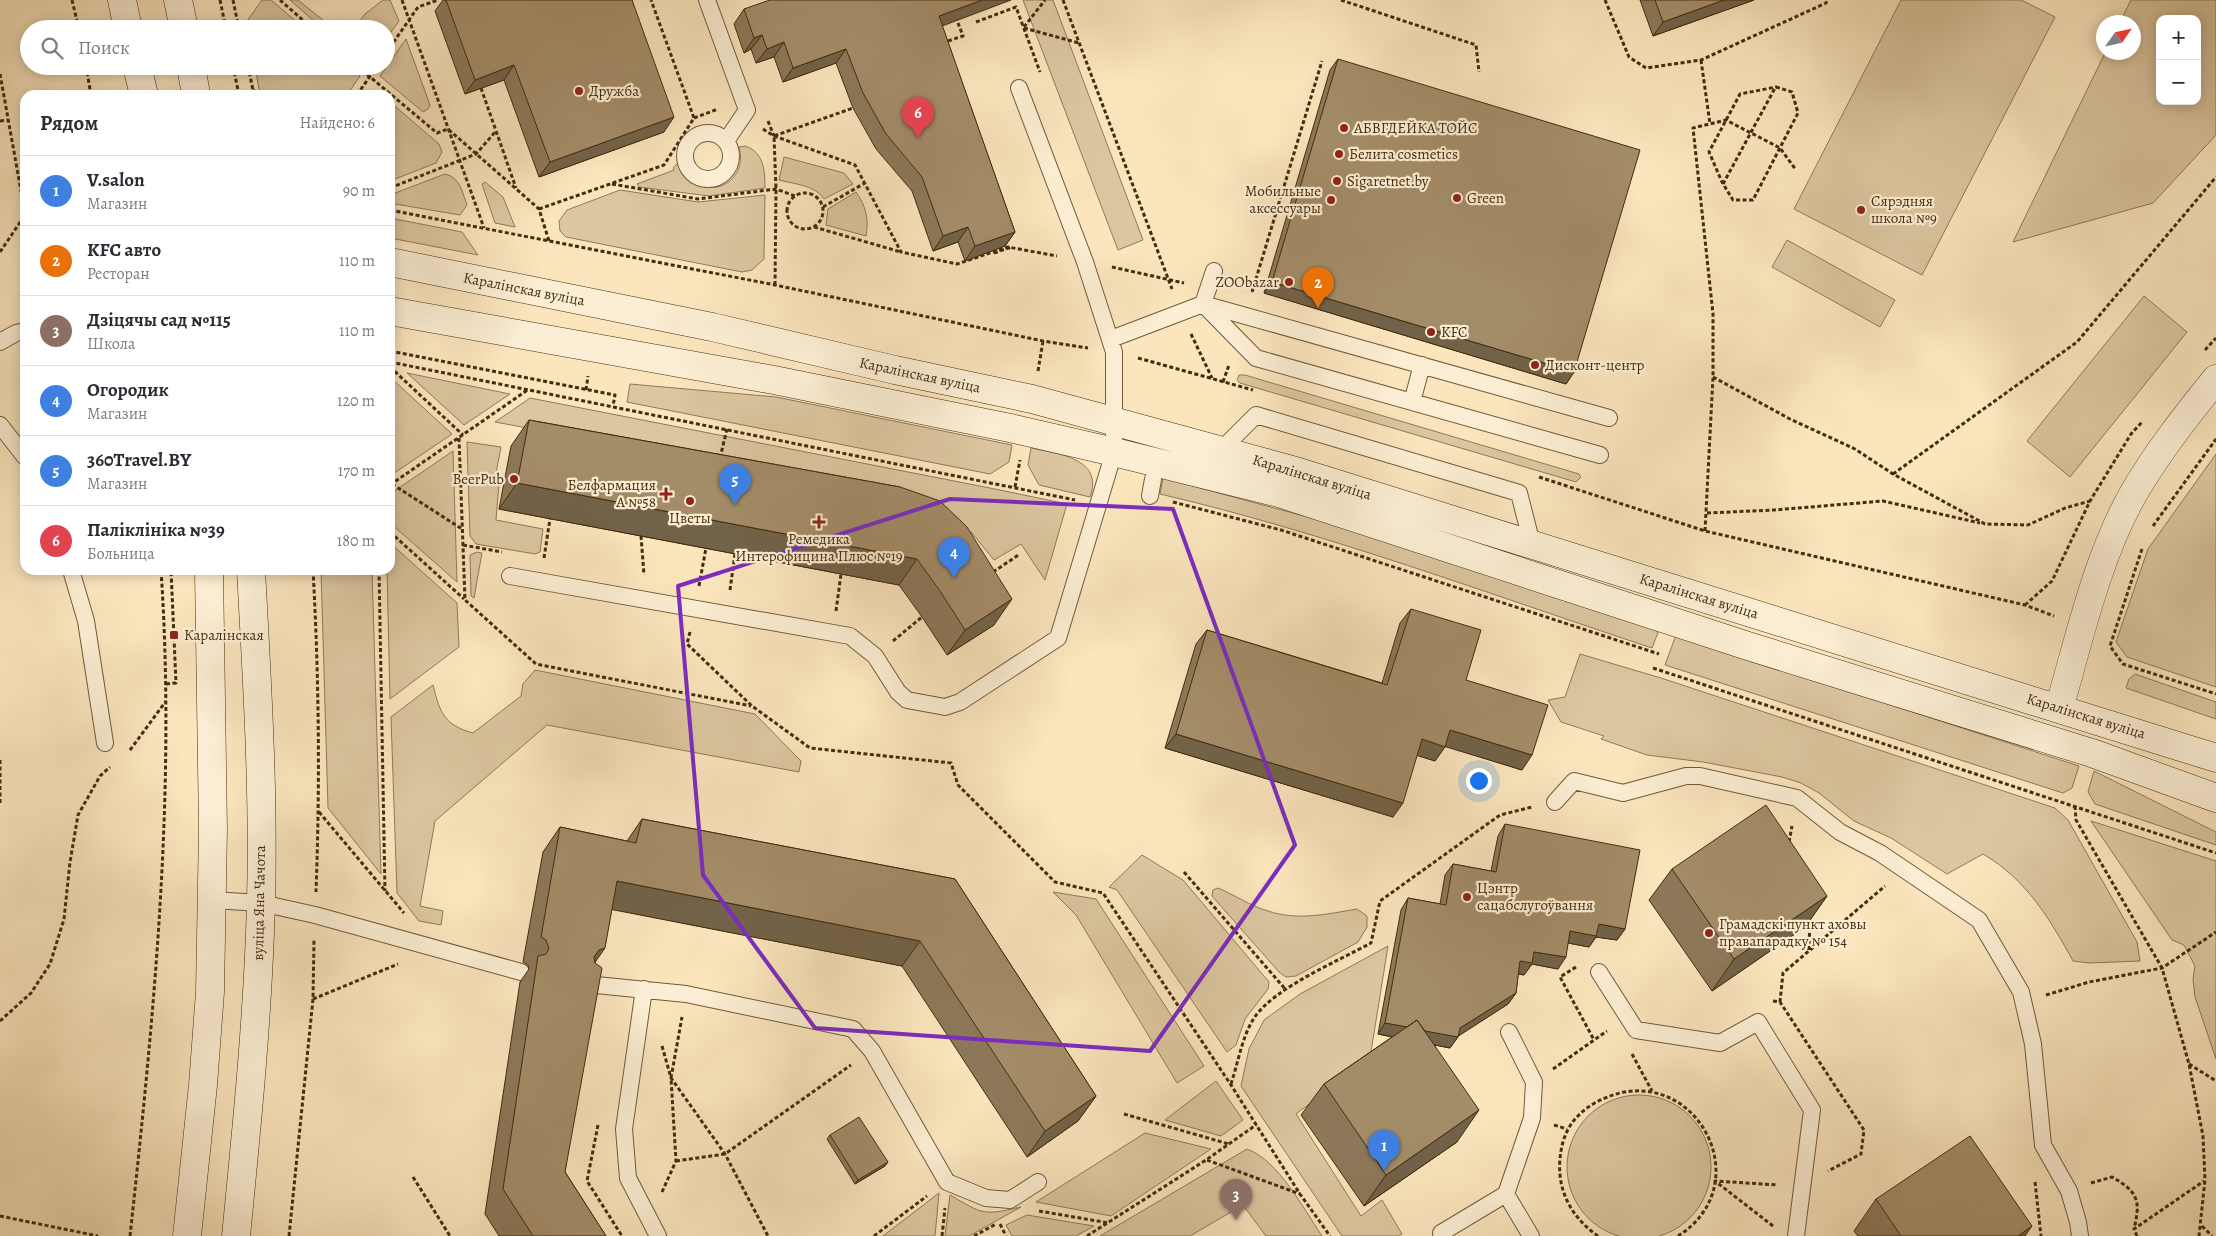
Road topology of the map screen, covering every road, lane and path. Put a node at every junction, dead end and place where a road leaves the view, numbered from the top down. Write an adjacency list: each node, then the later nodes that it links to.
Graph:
1 (72, 0): 16 (path)
2 (122, 0): 17 (main road)
3 (178, 0): 18 (main road)
4 (220, 0): 19 (path)
5 (233, 0): 20 (path)
6 (280, 0): 21 (path)
7 (402, 0): 22 (path)
8 (438, 0): 22 (path)
9 (650, 0): 54 (path)
10 (707, 0): 53 (lane)
11 (1044, 0): 25 (path)
12 (1063, 0): 28 (path)
13 (1341, 0): 32 (path)
14 (1605, 0): 29 (path)
15 (1827, 0): 29 (path)
16 (77, 20)
17 (126, 20)
18 (182, 20)
19 (224, 20)
20 (237, 20)
21 (303, 20)
22 (409, 20): 26 (path); 59 (path)
23 (976, 22): 25 (path)
24 (958, 23): 27 (path)
25 (1023, 28): 28 (path); 31 (path)
26 (395, 40)
27 (948, 42)
28 (1079, 43): 93 (path)
29 (1701, 60): 58 (path)
30 (1322, 61): 90 (path)
31 (1038, 67)
32 (1479, 72)
33 (0, 74): 55 (path)
34 (88, 75): 45 (path)
35 (139, 75): 46 (main road)
36 (193, 75): 47 (main road)
37 (235, 75): 48 (path)
38 (250, 75): 44 (path)
39 (368, 75): 40 (path)
40 (370, 77): 49 (path); 50 (path)
41 (1776, 87): 56 (path); 61 (path); 64 (path)
42 (482, 88): 60 (path)
43 (1019, 88): 96 (lane)
44 (253, 89)
45 (90, 90)
46 (143, 90)
47 (195, 90)
48 (238, 90)
49 (361, 90)
50 (386, 90)
51 (395, 98): 59 (path)
52 (853, 108): 62 (path)
53 (743, 117): 54 (path); 62 (path); 63 (lane)
54 (694, 118): 70 (path)
55 (8, 120): 57 (path); 72 (path)
56 (1726, 120): 58 (path); 61 (path); 71 (path)
57 (0, 121)
58 (1710, 124): 101 (path)
59 (448, 129): 65 (path); 66 (path)
60 (496, 131): 65 (path); 74 (path)
61 (1751, 134): 64 (path); 71 (path)
62 (774, 136): 69 (path); 75 (path)
63 (726, 141)
64 (1780, 148): 67 (path); 71 (path)
65 (476, 154): 66 (path); 74 (path)
66 (460, 160): 73 (path); 82 (path)
67 (1796, 170)
68 (2216, 177): 120 (path)
69 (865, 183): 77 (path); 86 (path)
70 (610, 184): 75 (path); 78 (path)
71 (1723, 184)
72 (20, 186)
73 (395, 186)
74 (516, 189): 78 (path)
75 (776, 189): 76 (path); 89 (path)
76 (795, 196): 77 (path); 81 (path)
77 (823, 208): 81 (path)
78 (539, 209): 83 (path)
79 (396, 211): 82 (path)
80 (20, 222): 85 (path)
81 (813, 227): 86 (path)
82 (484, 228): 83 (path)
83 (549, 241): 89 (path)
84 (1010, 247): 86 (path)
85 (0, 252)
86 (901, 252)
87 (395, 263): 109 (main road, Каралінская вуліца)
88 (1214, 271): 91 (lane)
89 (775, 285): 96 (path)
90 (1250, 297)
91 (1203, 304): 93 (lane); 99 (lane); 106 (lane)
92 (395, 312): 117 (main road, Каралінская вуліца)
93 (1181, 312): 96 (lane); 102 (path)
94 (20, 332): 95 (lane)
95 (0, 342)
96 (1113, 345): 102 (path); 109 (lane)
97 (395, 352): 107 (path)
98 (395, 363): 104 (path)
99 (1422, 365): 106 (lane); 108 (lane)
100 (395, 371): 112 (path)
101 (1713, 377): 120 (path); 126 (path)
102 (1212, 378): 105 (path)
103 (2216, 379): 159 (main road)
104 (529, 389): 107 (path); 112 (path)
105 (1250, 390)
106 (1412, 402): 118 (lane)
107 (613, 406): 111 (path)
108 (1609, 418)
109 (1114, 422): 115 (main road, Каралінская вуліца); 117 (lane)
110 (0, 425): 116 (lane)
111 (726, 429): 119 (path); 125 (path)
112 (463, 435): 113 (path)
113 (459, 438): 122 (path); 129 (path)
114 (2216, 439): 130 (path)
115 (1221, 450): 134 (main road, Каралінская вуліца); 134 (lane)
116 (20, 451)
117 (1114, 452): 125 (lane); 160 (main road, Каралінская вуліца)
118 (1600, 455)
119 (719, 464)
120 (1893, 474): 128 (path)
121 (1153, 478): 124 (lane)
122 (395, 482)
123 (395, 488): 129 (path)
124 (1150, 496): 153 (path)
125 (1098, 505): 151 (lane)
126 (1707, 513): 128 (path); 128 (path)
127 (550, 519): 138 (path)
128 (1985, 524)
129 (462, 530): 150 (path)
130 (2148, 533)
131 (641, 536): 148 (path)
132 (395, 537): 150 (path)
133 (2145, 542): 156 (path)
134 (1532, 544): 159 (main road, Каралінская вуліца)
135 (706, 548): 151 (path)
136 (735, 554): 149 (path)
137 (1020, 554): 147 (path)
138 (543, 559)
139 (841, 574): 152 (path)
140 (72, 575): 161 (lane)
141 (161, 575): 155 (path)
142 (171, 575): 155 (path)
143 (209, 575): 177 (main road)
144 (251, 575): 178 (main road, вуліца Яна Чачота)
145 (379, 575): 176 (path)
146 (510, 576): 151 (lane)
147 (988, 576)
148 (645, 581)
149 (730, 591)
150 (465, 600): 158 (path)
151 (695, 609): 158 (path)
152 (835, 620)
153 (1659, 654)
154 (1653, 668): 170 (path)
155 (166, 684): 157 (path)
156 (2216, 694)
157 (166, 700): 162 (path); 229 (path)
158 (752, 706): 202 (path)
159 (2059, 708): 160 (main road); 163 (main road, Каралінская вуліца)
160 (2051, 740): 167 (main road, Каралінская вуліца)
161 (105, 743)
162 (127, 753)
163 (2216, 758)
164 (0, 760): 169 (path)
165 (114, 765): 193 (path)
166 (1797, 798): 168 (lane); 172 (path); 174 (lane)
167 (2216, 798)
168 (1555, 802): 189 (path)
169 (0, 804)
170 (2075, 806): 173 (path); 183 (path)
171 (319, 812): 176 (path)
172 (1788, 844)
173 (2216, 853)
174 (1905, 870): 182 (path); 246 (lane)
175 (1184, 872): 189 (path)
176 (385, 891): 181 (path)
177 (213, 900): 178 (lane); 230 (main road)
178 (261, 903): 181 (lane); 231 (main road, вуліца Яна Чачота)
179 (1810, 911): 182 (path)
180 (2216, 932): 183 (path)
181 (434, 948): 184 (lane); 191 (path)
182 (1808, 951): 192 (path)
183 (2162, 968): 186 (path); 198 (path)
184 (522, 972)
185 (1599, 972): 216 (lane)
186 (2089, 982)
187 (586, 984): 188 (lane)
188 (644, 989): 190 (lane); 222 (lane)
189 (1286, 990): 202 (path)
190 (686, 994): 196 (lane); 199 (path)
191 (313, 999)
192 (1780, 1002)
193 (0, 1021)
194 (1609, 1030): 201 (path)
195 (1509, 1032): 201 (lane)
196 (872, 1050): 207 (path); 214 (lane)
197 (1630, 1050): 203 (path)
198 (2189, 1064): 200 (path); 211 (path)
199 (672, 1078): 207 (path); 209 (path)
200 (2216, 1081)
201 (1534, 1082): 218 (lane)
202 (1231, 1085): 205 (path)
203 (1652, 1091): 212 (path); 243 (path)
204 (1124, 1114): 206 (path)
205 (1256, 1125): 206 (path); 217 (path)
206 (1229, 1144): 208 (path)
207 (725, 1154): 209 (path); 234 (path)
208 (1206, 1160): 217 (path); 224 (path)
209 (676, 1161): 222 (path)
210 (413, 1178): 232 (path)
211 (2205, 1180): 225 (path); 226 (path)
212 (1715, 1181): 216 (path); 227 (path); 244 (path)
213 (2098, 1181): 226 (path)
214 (947, 1182): 215 (lane); 235 (path); 236 (path)
215 (1038, 1182)
216 (1801, 1185): 245 (lane)
217 (1300, 1194): 240 (path)
218 (1506, 1194): 241 (lane); 242 (lane)
219 (1035, 1210): 224 (path)
220 (0, 1216): 228 (path)
221 (1005, 1219): 223 (path)
222 (649, 1222): 233 (lane)
223 (999, 1222): 237 (path); 238 (path)
224 (1110, 1223): 239 (path)
225 (2202, 1226): 248 (path); 249 (path)
226 (2134, 1229): 247 (path)
227 (1778, 1230)
228 (98, 1236)
229 (130, 1236)
230 (187, 1236)
231 (236, 1236)
232 (450, 1236)
233 (658, 1236)
234 (768, 1236)
235 (874, 1236)
236 (942, 1236)
237 (974, 1236)
238 (1006, 1236)
239 (1087, 1236)
240 (1330, 1236)
241 (1443, 1236)
242 (1531, 1236)
243 (1598, 1236)
244 (1678, 1236)
245 (1796, 1236)
246 (2080, 1236)
247 (2137, 1236)
248 (2199, 1236)
249 (2212, 1236)

